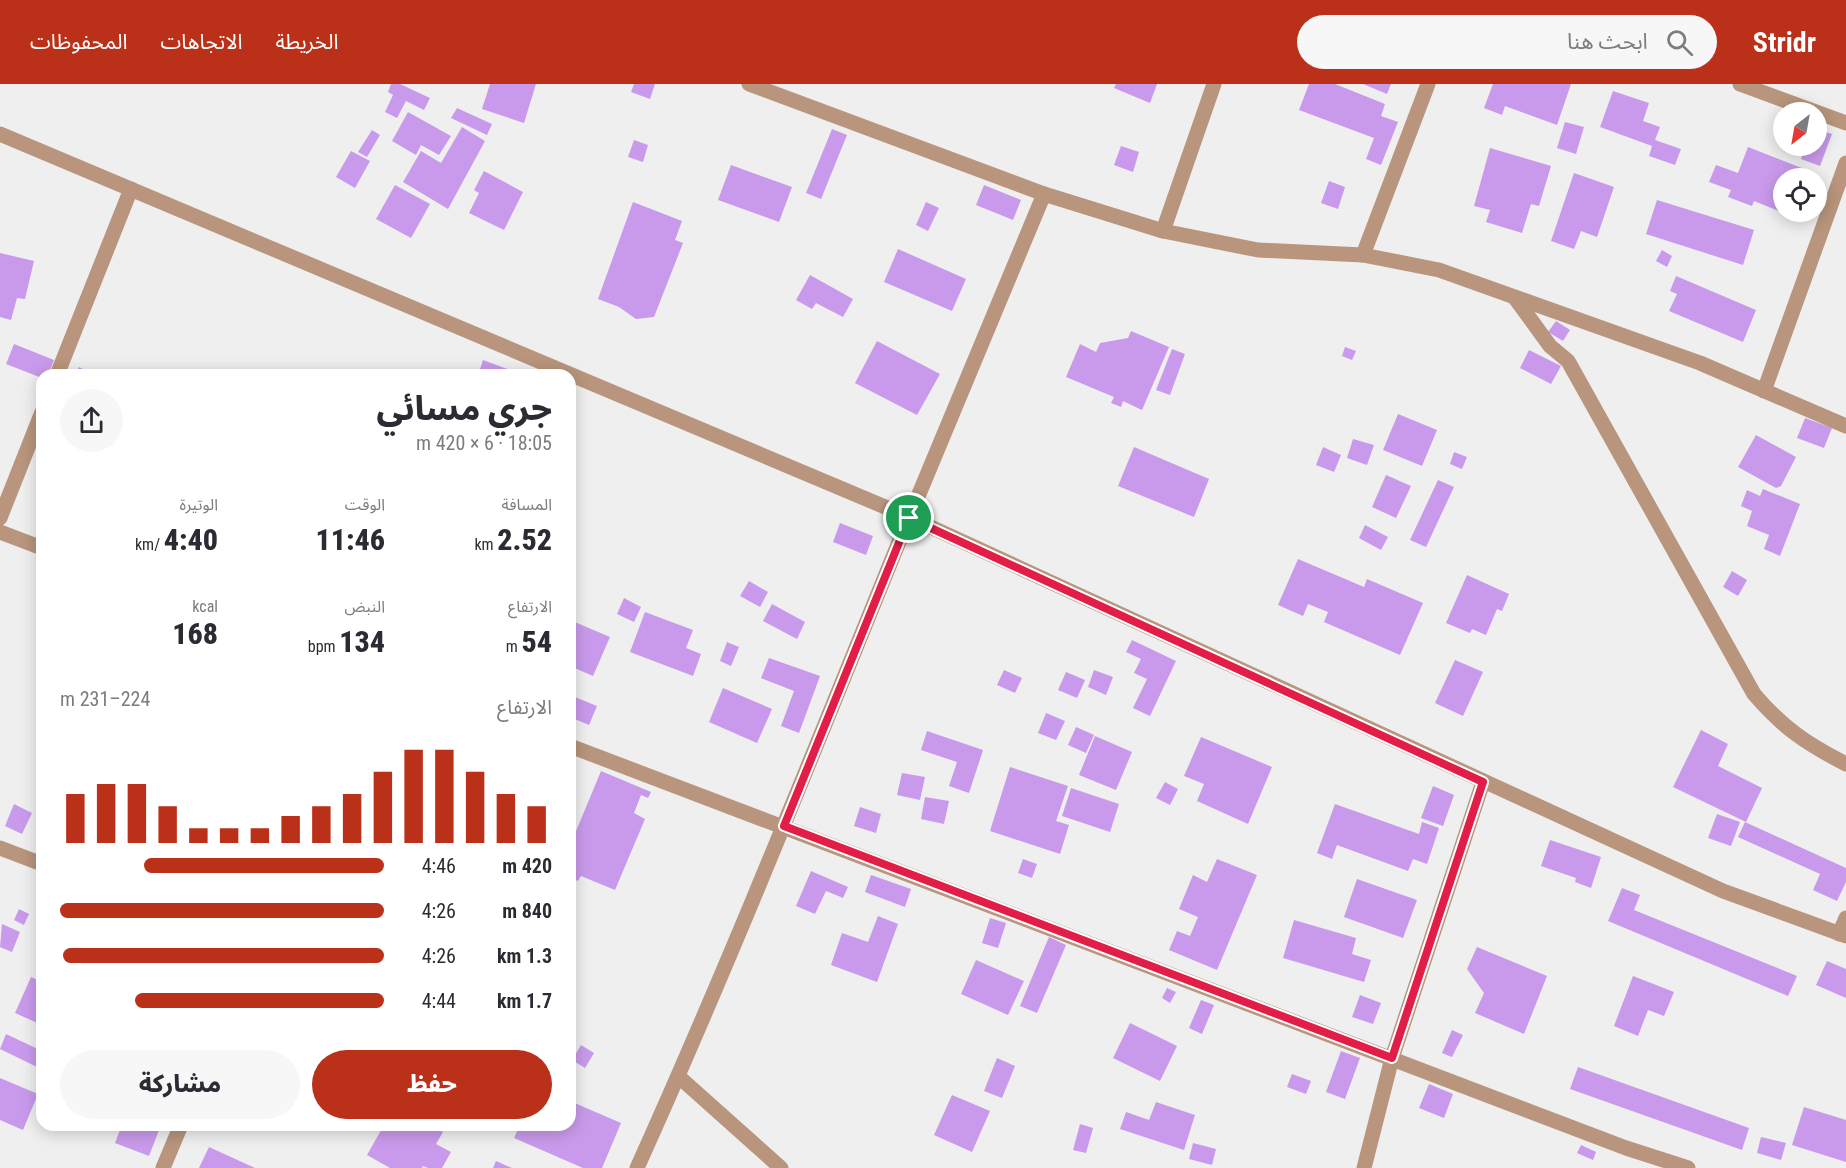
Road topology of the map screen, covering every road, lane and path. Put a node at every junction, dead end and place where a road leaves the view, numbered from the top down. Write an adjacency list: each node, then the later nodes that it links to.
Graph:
1 (749, 84): 9 (street)
2 (1214, 84): 10 (street)
3 (1428, 84): 11 (street)
4 (1740, 84): 5 (street)
5 (1846, 123)
6 (0, 134): 8 (street)
7 (1846, 163): 16 (street)
8 (131, 189): 13 (street); 14 (street)
9 (1044, 194): 10 (street); 20 (street)
10 (1163, 231): 11 (street)
11 (1363, 255): 12 (street)
12 (1515, 298): 16 (street); 24 (street)
13 (59, 369)
14 (557, 369)
15 (576, 377): 20 (street)
16 (1764, 391): 17 (street)
17 (1846, 426)
18 (36, 427): 19 (street)
19 (0, 518)
20 (909, 518): 25 (street); 26 (street)
21 (0, 532): 22 (street)
22 (36, 546)
23 (576, 748): 26 (street)
24 (1846, 764)
25 (1483, 782): 30 (street); 31 (street)
26 (784, 826): 31 (street); 32 (street)
27 (0, 848): 28 (street)
28 (36, 862)
29 (1846, 918): 30 (street)
30 (1842, 935)
31 (1392, 1058): 37 (street); 38 (street)
32 (678, 1076): 35 (street); 36 (street)
33 (178, 1131): 34 (street)
34 (163, 1168)
35 (637, 1168)
36 (781, 1168)
37 (1364, 1168)
38 (1688, 1168)

